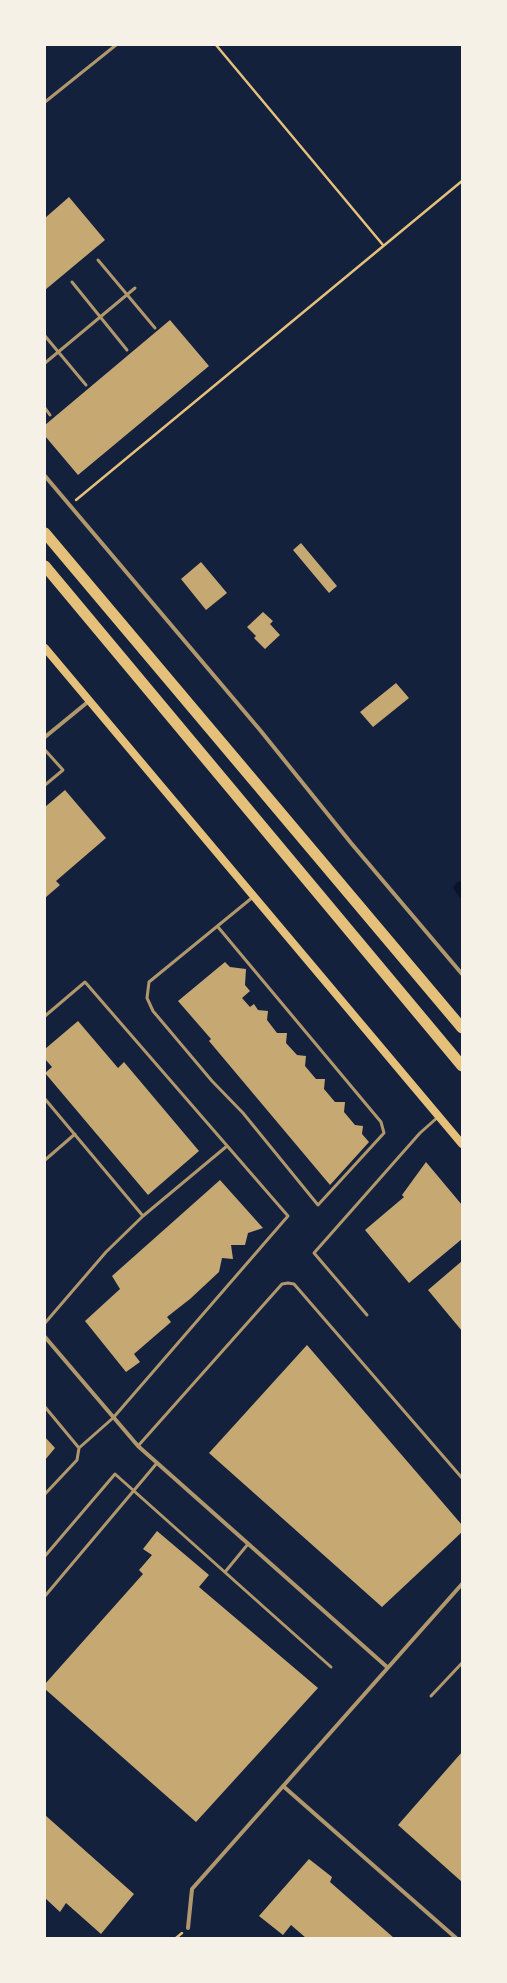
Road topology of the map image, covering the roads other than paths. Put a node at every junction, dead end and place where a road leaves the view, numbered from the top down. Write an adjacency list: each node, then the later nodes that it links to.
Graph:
1 (116, 45): 2 (lane)
2 (45, 102)
3 (98, 260): 6 (lane)
4 (72, 282): 7 (lane)
5 (134, 288): 6 (lane)
6 (126, 295): 7 (lane); 8 (lane)
7 (100, 317): 10 (lane); 11 (lane)
8 (155, 328)
9 (45, 336): 11 (lane)
10 (127, 350)
11 (58, 352): 12 (lane); 13 (lane)
12 (45, 363)
13 (86, 385)
14 (45, 408): 15 (lane)
15 (50, 415)
16 (45, 476): 26 (street)
17 (45, 533): 28 (highway)
18 (45, 566): 29 (highway)
19 (45, 648): 20 (main road)
20 (89, 701): 21 (street); 24 (main road)
21 (45, 737)
22 (45, 750): 23 (lane)
23 (45, 785)
24 (254, 896): 25 (lane); 31 (main road)
25 (218, 927): 25 (lane)
26 (462, 974)
27 (45, 1016): 34 (lane)
28 (462, 1028)
29 (462, 1066)
30 (45, 1099): 32 (lane)
31 (439, 1116): 33 (main road); 37 (lane)
32 (75, 1134): 35 (lane); 36 (lane)
33 (462, 1144)
34 (227, 1146): 36 (lane); 41 (lane)
35 (45, 1160)
36 (143, 1216): 38 (lane)
37 (367, 1315)
38 (45, 1323)
39 (45, 1337): 41 (street)
40 (45, 1407): 43 (lane)
41 (113, 1418): 42 (street); 43 (lane)
42 (138, 1446): 44 (street); 45 (lane)
43 (79, 1448): 47 (lane)
44 (157, 1463): 46 (lane); 48 (street)
45 (462, 1478)
46 (135, 1491): 49 (lane); 50 (lane); 52 (lane)
47 (45, 1494)
48 (248, 1544): 50 (lane); 55 (street)
49 (45, 1556)
50 (225, 1572): 54 (lane)
51 (462, 1584): 55 (street)
52 (45, 1596)
53 (462, 1663): 56 (lane)
54 (331, 1667)
55 (387, 1667): 57 (street)
56 (431, 1696)
57 (283, 1786): 58 (street); 59 (street)
58 (188, 1928)
59 (456, 1938)

